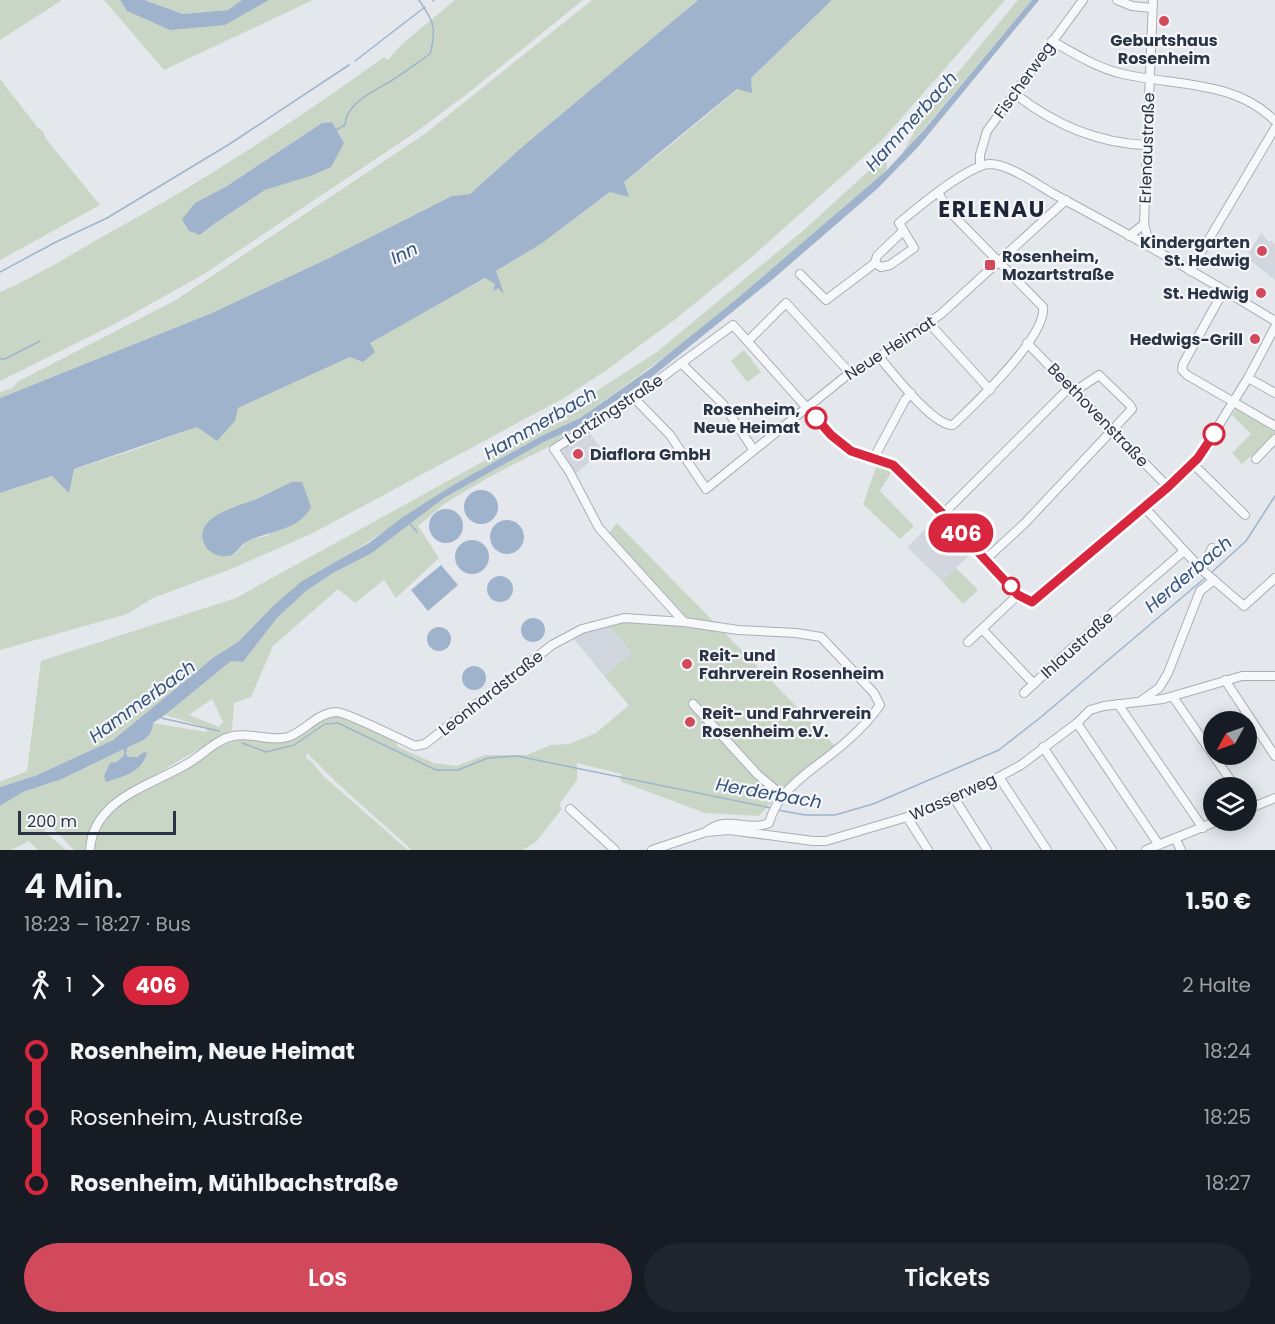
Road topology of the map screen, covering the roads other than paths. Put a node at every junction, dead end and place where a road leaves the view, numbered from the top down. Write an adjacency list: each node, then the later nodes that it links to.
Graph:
1 (1083, 0): 4 (street, Fischerweg)
2 (1117, 0): 3 (street)
3 (1153, 4): 5 (street, Erlenaustraße)
4 (1052, 41): 5 (street); 6 (street, Fischerweg)
5 (1149, 78): 7 (street); 9 (street, Erlenaustraße)
6 (1014, 93): 9 (street); 10 (street, Fischerweg)
7 (1275, 122)
8 (1275, 128): 19 (street)
9 (1146, 145): 13 (street, Erlenaustraße)
10 (980, 166): 11 (street); 12 (street)
11 (938, 192): 14 (street); 17 (street)
12 (1066, 200): 15 (street); 17 (street, Neue Heimat)
13 (1143, 224): 15 (street, Erlenaustraße); 16 (street, Erlenaustraße)
14 (903, 231): 18 (street); 18 (street)
15 (1129, 236): 16 (street)
16 (1157, 253): 19 (street)
17 (998, 262): 23 (street, Neue Heimat); 26 (street)
18 (875, 263): 20 (street)
19 (1190, 271): 21 (street)
20 (800, 274)
21 (1224, 290): 22 (street); 36 (street)
22 (1275, 321)
23 (929, 323): 27 (street, Neue Heimat); 32 (street)
24 (1275, 327): 30 (street)
25 (748, 341): 28 (street, Lortzingstraße); 29 (street); 37 (street)
26 (1027, 343): 31 (street, Beethovenstraße); 32 (street)
27 (879, 357): 29 (street, Neue Heimat); 33 (street)
28 (681, 363): 35 (street, Lortzingstraße); 41 (street)
29 (850, 374): 37 (street, Neue Heimat)
30 (1248, 378): 34 (street); 36 (street)
31 (1073, 389): 39 (street, Beethovenstraße); 39 (street); 47 (street)
32 (990, 390): 33 (street)
33 (911, 393): 42 (street)
34 (1275, 393)
35 (634, 398): 41 (street, Neue Heimat); 56 (street, Lortzingstraße)
36 (1233, 402): 38 (street); 44 (street)
37 (806, 407): 41 (street, Neue Heimat); 42 (street)
38 (1275, 426)
39 (1112, 430): 45 (street, Beethovenstraße); 51 (street)
40 (1275, 439): 43 (street)
41 (753, 449)
42 (876, 459): 47 (street)
43 (1256, 459)
44 (1193, 464): 45 (street); 48 (street)
45 (1168, 487): 46 (street)
46 (1145, 508): 50 (street); 55 (street)
47 (943, 514): 51 (street)
48 (1245, 515)
49 (1212, 548): 52 (street)
50 (1184, 551): 52 (street); 61 (street, Ihlaustraße)
51 (986, 559): 55 (street)
52 (1202, 570): 54 (street)
53 (1275, 578): 54 (street)
54 (1214, 580): 64 (street)
55 (1018, 595): 57 (street)
56 (684, 622): 72 (street, Leonhardstraße); 82 (street, Leonhardstraße)
57 (982, 629): 58 (street); 61 (street)
58 (968, 642)
59 (1275, 676): 60 (street, Wasserweg)
60 (1225, 680): 63 (street, Wasserweg); 69 (street)
61 (1034, 684): 62 (street, Ihlaustraße)
62 (1024, 693)
63 (1173, 697): 64 (street, Wasserweg); 71 (street)
64 (1135, 703): 66 (street, Wasserweg)
65 (693, 704): 72 (street)
66 (1118, 704): 67 (street, Wasserweg); 78 (street)
67 (1077, 723): 68 (street, Wasserweg); 81 (street)
68 (1043, 747): 70 (street, Wasserweg); 88 (street)
69 (1275, 756)
70 (999, 777): 73 (street, Wasserweg); 87 (street)
71 (1228, 777)
72 (783, 796): 79 (street)
73 (953, 796): 77 (street, Wasserweg); 86 (street)
74 (1275, 798): 75 (street)
75 (1257, 804)
76 (570, 809): 83 (street)
77 (908, 817): 79 (street, Wasserweg); 85 (street)
78 (1203, 828): 80 (street)
79 (706, 832): 84 (street)
80 (1175, 838): 81 (street); 90 (street)
81 (1159, 845): 89 (street)
82 (90, 850)
83 (615, 850)
84 (652, 850)
85 (928, 850)
86 (987, 850)
87 (1047, 850)
88 (1112, 850)
89 (1146, 850)
90 (1181, 850)

